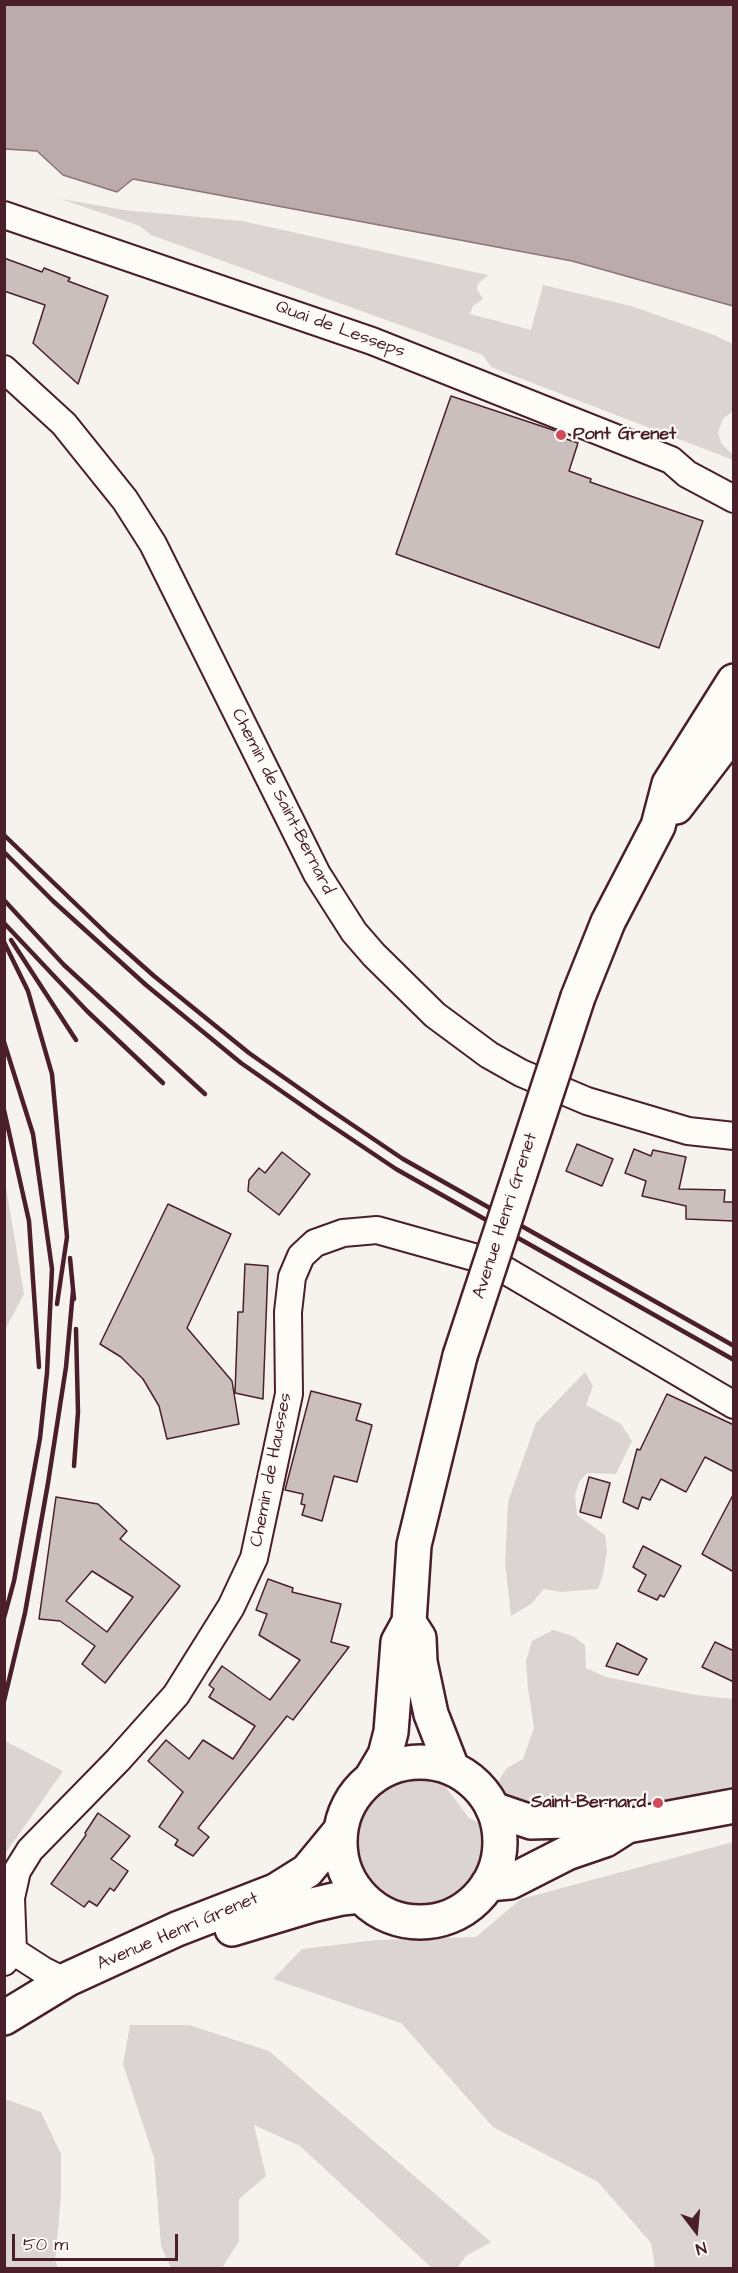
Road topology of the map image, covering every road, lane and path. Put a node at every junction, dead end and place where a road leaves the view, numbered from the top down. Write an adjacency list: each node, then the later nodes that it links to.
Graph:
1 (4, 216): 3 (street, Quai de Lesseps)
2 (4, 369): 9 (street, Chemin de Saint-Bernard)
3 (671, 460): 4 (street, Quai de Lesseps); 5 (street, Quai de Lesseps)
4 (734, 477)
5 (734, 499)
6 (734, 681): 8 (main road, Avenue Henri Grenet)
7 (734, 730): 8 (main road, Avenue Henri Grenet)
8 (658, 826): 11 (main road, Avenue Henri Grenet, bridge)
9 (734, 1136)
10 (734, 1405): 20 (street, Chemin de Hausses)
11 (409, 1622): 12 (main road, Avenue Henri Grenet); 13 (main road, Avenue Henri Grenet)
12 (452, 1768): 13 (main road); 15 (main road)
13 (372, 1777): 17 (main road)
14 (734, 1806): 16 (main road)
15 (493, 1809): 16 (main road); 18 (main road)
16 (627, 1826): 18 (main road)
17 (340, 1831): 19 (main road); 21 (main road, Avenue Henri Grenet)
18 (488, 1884): 19 (main road)
19 (360, 1896): 23 (main road, Avenue Henri Grenet)
20 (9, 1956): 21 (street, Chemin de Hausses)
21 (68, 1979): 22 (main road, Avenue Henri Grenet)
22 (4, 2018)
23 (4, 2040)

